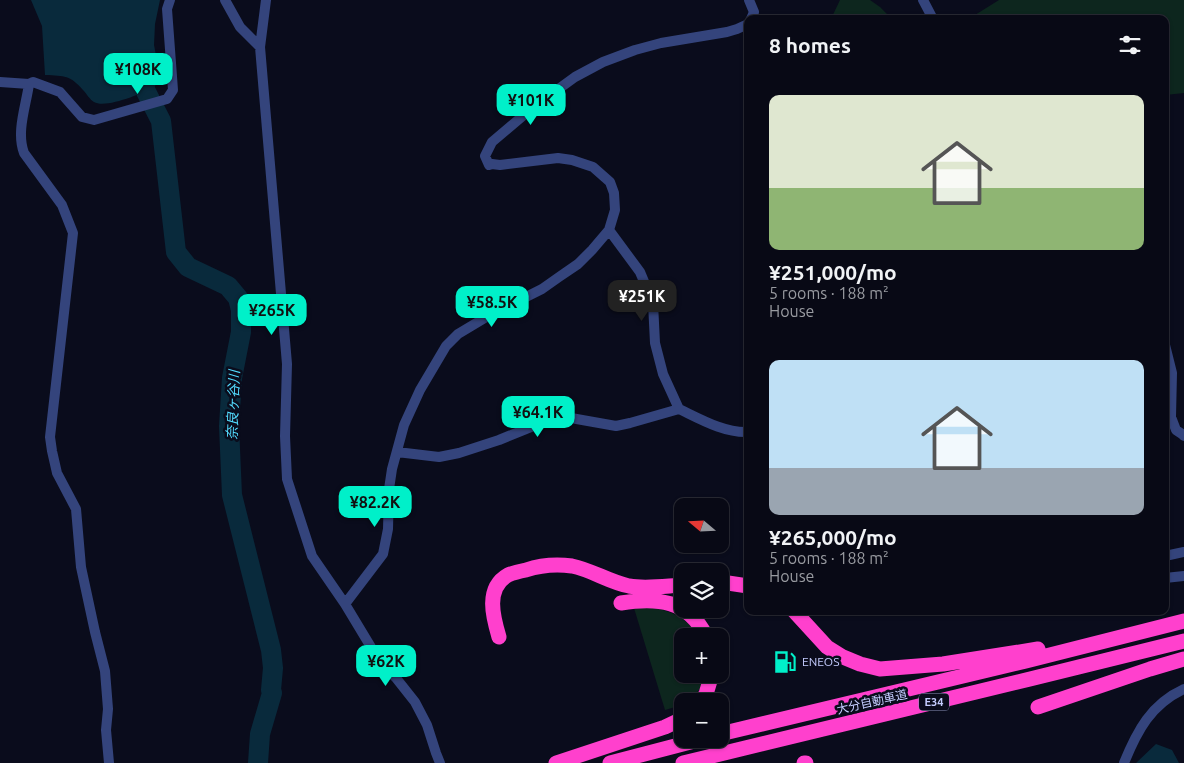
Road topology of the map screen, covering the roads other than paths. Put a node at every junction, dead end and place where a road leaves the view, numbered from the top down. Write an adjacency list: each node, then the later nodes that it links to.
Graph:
1 (170, 0): 11 (street)
2 (225, 0): 9 (street)
3 (266, 0): 9 (street)
4 (749, 0): 6 (street)
5 (923, 0): 7 (street)
6 (753, 15)
7 (931, 15)
8 (744, 26): 12 (street)
9 (260, 46): 26 (street)
10 (0, 82): 11 (street)
11 (30, 84): 39 (street)
12 (609, 230): 14 (street); 17 (street)
13 (1169, 361): 16 (street)
14 (679, 409): 15 (street); 17 (street)
15 (744, 432)
16 (1184, 436)
17 (397, 452): 26 (street)
18 (1184, 552): 19 (street)
19 (1169, 555)
20 (1184, 576): 21 (street)
21 (1169, 578)
22 (729, 583): 24 (highway)
23 (674, 585): 31 (highway)
24 (744, 585)
25 (621, 603): 30 (highway)
26 (345, 604): 40 (street)
27 (798, 615): 28 (highway)
28 (1184, 616)
29 (1184, 621): 37 (highway, 大分自動車道 / E34)
30 (702, 628)
31 (499, 637)
32 (1184, 641): 43 (highway, 大分自動車道 / E34)
33 (1184, 659): 35 (highway)
34 (1184, 689): 44 (street)
35 (1038, 707)
36 (674, 723): 41 (highway)
37 (729, 732)
38 (674, 746): 42 (highway)
39 (108, 763)
40 (440, 763)
41 (556, 763)
42 (610, 763)
43 (683, 763)
44 (1124, 763)

